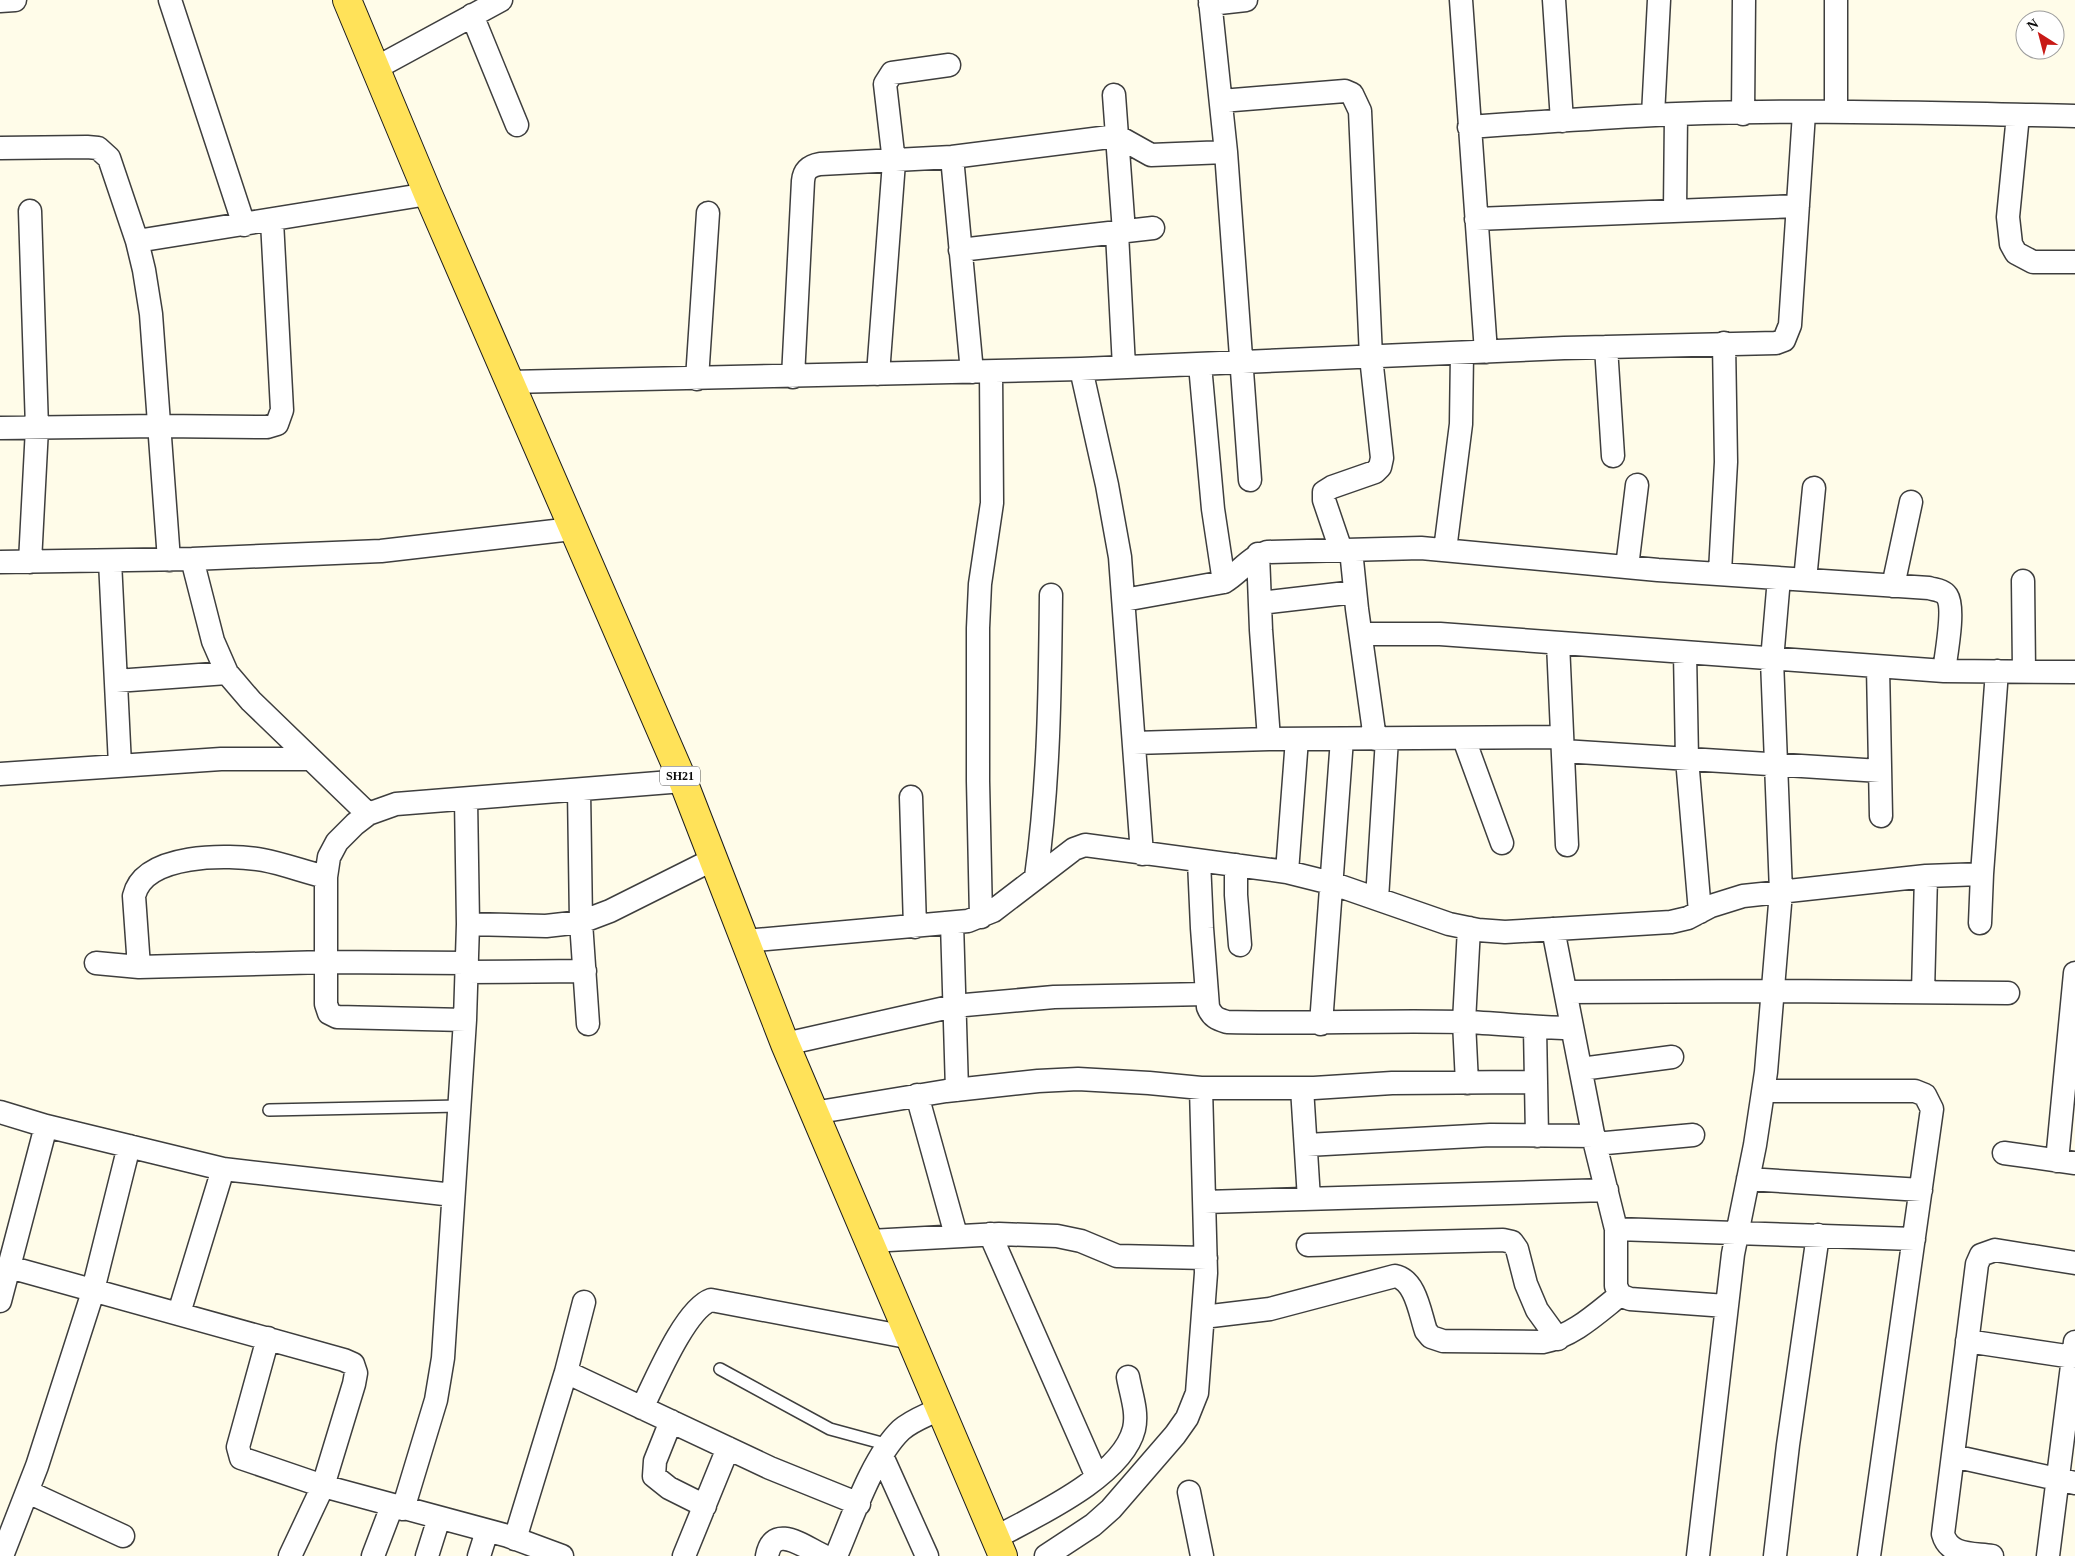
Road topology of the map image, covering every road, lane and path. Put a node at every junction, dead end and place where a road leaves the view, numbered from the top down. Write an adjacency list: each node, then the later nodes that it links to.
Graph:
1 (0, 0): 2 (street)
2 (16, 0)
3 (170, 0): 40 (street)
4 (347, 0): 15 (main road, SH21)
5 (501, 0): 13 (street)
6 (1246, 0): 12 (street)
7 (1461, 0): 27 (street)
8 (1554, 0): 25 (street)
9 (1659, 0): 21 (street)
10 (1744, 0): 20 (street)
11 (1836, 0): 18 (street)
12 (1210, 2): 17 (street)
13 (472, 16): 15 (street); 26 (street)
14 (949, 65): 32 (street)
15 (376, 68): 33 (main road, SH21)
16 (1114, 95): 28 (street)
17 (1221, 101): 30 (street); 50 (street)
18 (1836, 112): 19 (street); 23 (street)
19 (1804, 113): 20 (street); 34 (street)
20 (1743, 114): 22 (street)
21 (1652, 115): 22 (street); 25 (street)
22 (1676, 115): 36 (street)
23 (2018, 115): 24 (street); 45 (street)
24 (2075, 116)
25 (1562, 121): 27 (street)
26 (517, 125)
27 (1469, 127): 38 (street)
28 (1117, 136): 30 (street); 31 (street); 42 (street)
29 (0, 148): 43 (street)
30 (1226, 152): 51 (street)
31 (952, 157): 32 (street); 44 (street)
32 (894, 162): 56 (street); 57 (street)
33 (428, 194): 39 (street); 59 (main road, SH21)
34 (1798, 206): 36 (street); 46 (street)
35 (30, 210): 62 (street)
36 (1675, 210): 38 (street)
37 (708, 213): 58 (street)
38 (1476, 219): 48 (street)
39 (272, 221): 40 (street); 60 (street)
40 (244, 225): 43 (street)
41 (1153, 228): 42 (street)
42 (1121, 232): 44 (street); 53 (street)
43 (137, 241): 60 (street)
44 (960, 250): 55 (street)
45 (2075, 262)
46 (1724, 343): 47 (street); 78 (street)
47 (1606, 347): 48 (street); 63 (street)
48 (1486, 352): 49 (street)
49 (1462, 353): 50 (street); 70 (street)
50 (1371, 357): 51 (street); 69 (street)
51 (1241, 363): 52 (street); 64 (street)
52 (1200, 364): 53 (street); 82 (street)
53 (1124, 367): 54 (street)
54 (1081, 369): 55 (street); 86 (street)
55 (982, 372): 56 (street); 133 (street)
56 (878, 374): 57 (street)
57 (793, 377): 58 (street)
58 (697, 379): 59 (street)
59 (509, 382): 68 (main road, SH21)
60 (159, 426): 62 (street); 72 (street)
61 (0, 428): 62 (street)
62 (37, 428): 76 (street)
63 (1613, 456)
64 (1250, 480)
65 (1637, 485): 77 (street)
66 (1814, 488): 80 (street)
67 (1911, 502): 83 (street)
68 (572, 529): 73 (street); 112 (main road, SH21)
69 (1346, 550): 70 (street); 71 (street); 84 (street)
70 (1445, 550): 77 (street)
71 (1258, 554): 82 (street); 87 (street)
72 (169, 560): 73 (street); 74 (street)
73 (192, 560): 97 (street)
74 (110, 561): 76 (street); 98 (street)
75 (0, 562): 76 (street)
76 (30, 562)
77 (1627, 567): 78 (street)
78 (1720, 572): 79 (street)
79 (1779, 578): 80 (street); 91 (street)
80 (1805, 580): 83 (street)
81 (2023, 581): 95 (street)
82 (1224, 582): 86 (street)
83 (1893, 586): 93 (street)
84 (1355, 592): 87 (street); 88 (street)
85 (1051, 595): 128 (street)
86 (1124, 600): 104 (street)
87 (1260, 603): 99 (street)
88 (1360, 634): 89 (street); 102 (street)
89 (1558, 643): 90 (street); 105 (street)
90 (1685, 653): 91 (street); 107 (street)
91 (1772, 660): 92 (street); 108 (street)
92 (1878, 666): 93 (street); 110 (street)
93 (1944, 671): 94 (street)
94 (1997, 671): 95 (street); 125 (street)
95 (2024, 671): 96 (street)
96 (2075, 672)
97 (227, 673): 98 (street); 106 (street)
98 (116, 681): 109 (street)
99 (1268, 739): 100 (street); 104 (street)
100 (1298, 739): 101 (street); 124 (street)
101 (1342, 739): 102 (street); 129 (street)
102 (1381, 739): 103 (street); 131 (street)
103 (1464, 739): 105 (street); 118 (street)
104 (1134, 743): 120 (street)
105 (1562, 744): 107 (street); 119 (street)
106 (311, 759): 109 (street); 116 (street)
107 (1687, 759): 108 (street); 132 (street)
108 (1775, 764): 110 (street); 130 (street)
109 (120, 765): 111 (street)
110 (1880, 771): 117 (street)
111 (0, 774)
112 (683, 781): 113 (street); 121 (main road, SH21)
113 (579, 790): 115 (street); 134 (street)
114 (911, 797): 138 (street)
115 (466, 800): 116 (street); 137 (street)
116 (368, 814): 127 (street)
117 (1881, 816)
118 (1502, 843)
119 (1567, 845)
120 (1142, 854): 122 (street); 128 (street)
121 (714, 860): 134 (street); 141 (main road, SH21)
122 (1199, 861): 123 (street); 152 (street)
123 (1236, 865): 124 (street); 142 (street)
124 (1288, 872): 129 (street)
125 (1982, 874): 126 (street); 136 (street)
126 (1926, 876): 130 (street); 151 (street)
127 (326, 877): 143 (street); 145 (street)
128 (1036, 878): 133 (street)
129 (1331, 883): 131 (street); 159 (street)
130 (1780, 892): 132 (street); 149 (street)
131 (1377, 899): 139 (street)
132 (1700, 912): 140 (street)
133 (981, 917): 135 (street)
134 (582, 922): 137 (street); 147 (street)
135 (952, 923): 138 (street); 155 (street)
136 (1980, 923)
137 (468, 924): 146 (street)
138 (915, 927): 141 (street)
139 (1469, 928): 140 (street); 157 (street)
140 (1553, 929): 150 (street)
141 (745, 941): 162 (main road, SH21)
142 (1240, 945)
143 (326, 962): 145 (street); 146 (street); 156 (street)
144 (96, 963): 145 (street)
145 (139, 967)
146 (466, 967): 147 (street); 156 (street)
147 (585, 971): 158 (street)
148 (2075, 973): 154 (street)
149 (1773, 991): 150 (street); 151 (street); 171 (street)
150 (1566, 992): 161 (street)
151 (1923, 992): 153 (street)
152 (1208, 994): 155 (street); 159 (street)
153 (2008, 994)
154 (2074, 1004): 164 (street)
155 (954, 1006): 162 (street); 170 (street)
156 (465, 1020): 173 (street)
157 (1464, 1022): 159 (street); 160 (street); 167 (street)
158 (588, 1024)
159 (1321, 1024)
160 (1535, 1028): 161 (street); 166 (street)
161 (1572, 1028): 165 (street)
162 (785, 1044): 176 (main road, SH21)
163 (1672, 1057): 165 (street)
164 (2071, 1067): 184 (street)
165 (1581, 1069): 180 (street)
166 (1535, 1082): 167 (street); 179 (street)
167 (1467, 1083): 169 (street)
168 (1201, 1088): 169 (street); 170 (street); 191 (street)
169 (1302, 1088): 181 (street)
170 (958, 1090): 172 (street)
171 (1764, 1091): 186 (street); 188 (street)
172 (917, 1095): 176 (street); 195 (street)
173 (459, 1106): 174 (lane); 189 (street)
174 (269, 1110)
175 (0, 1112): 177 (street)
176 (813, 1113): 198 (main road, SH21)
177 (46, 1126): 182 (street); 202 (street)
178 (1693, 1134): 180 (street)
179 (1538, 1136): 180 (street); 181 (street)
180 (1594, 1140): 187 (street)
181 (1307, 1145): 190 (street)
182 (129, 1146): 185 (street); 203 (street)
183 (2004, 1153): 184 (street)
184 (2066, 1162)
185 (223, 1169): 189 (street); 208 (street)
186 (1748, 1179): 188 (street); 193 (street)
187 (1607, 1190): 190 (street); 192 (street)
188 (1921, 1190): 197 (street)
189 (453, 1195): 231 (street)
190 (1309, 1199): 191 (street)
191 (1205, 1202): 200 (street)
192 (1616, 1229): 193 (street); 204 (street)
193 (1737, 1232): 196 (street); 207 (street)
194 (990, 1234): 195 (street); 200 (street); 224 (street)
195 (956, 1235): 198 (street)
196 (1818, 1235): 197 (street); 251 (street)
197 (1914, 1239): 252 (street)
198 (870, 1241): 211 (main road, SH21)
199 (1308, 1245): 212 (street)
200 (1206, 1258): 209 (street)
201 (2075, 1263): 213 (street)
202 (9, 1266): 203 (street); 205 (street)
203 (93, 1289): 208 (street); 227 (street)
204 (1620, 1295): 207 (street); 212 (street)
205 (0, 1301)
206 (584, 1302): 216 (street)
207 (1726, 1306): 250 (street)
208 (179, 1313): 210 (street)
209 (1203, 1317): 212 (street); 248 (street)
210 (268, 1338): 226 (street); 226 (street)
211 (912, 1338): 218 (street); 219 (main road, SH21)
212 (1558, 1339)
213 (1967, 1341): 214 (street); 223 (street)
214 (2074, 1350): 225 (street)
215 (720, 1369): 222 (lane)
216 (566, 1372): 218 (street); 235 (street)
217 (1128, 1377): 224 (street)
218 (642, 1408): 220 (street)
219 (941, 1408): 222 (street); 236 (main road, SH21)
220 (671, 1421): 221 (street); 230 (street)
221 (728, 1448): 229 (street); 230 (street)
222 (886, 1450): 229 (street); 247 (street)
223 (1953, 1456): 225 (street); 253 (street)
224 (1097, 1477): 236 (street)
225 (2066, 1481): 254 (street)
226 (323, 1486): 231 (street); 238 (street)
227 (28, 1492): 234 (street); 237 (street)
228 (1189, 1492): 249 (street)
229 (859, 1504): 246 (street)
230 (705, 1506): 243 (street)
231 (398, 1507): 232 (street); 239 (street)
232 (439, 1518): 233 (street); 240 (street)
233 (487, 1531): 235 (street); 241 (street)
234 (123, 1536)
235 (526, 1547): 242 (street)
236 (1000, 1551)
237 (2, 1556)
238 (290, 1556)
239 (373, 1556)
240 (427, 1556)
241 (479, 1556)
242 (562, 1556)
243 (684, 1556)
244 (767, 1556): 245 (street)
245 (824, 1556)
246 (836, 1556)
247 (927, 1556)
248 (1046, 1556)
249 (1202, 1556)
250 (1698, 1556)
251 (1775, 1556)
252 (1869, 1556)
253 (1992, 1556)
254 (2048, 1556)

